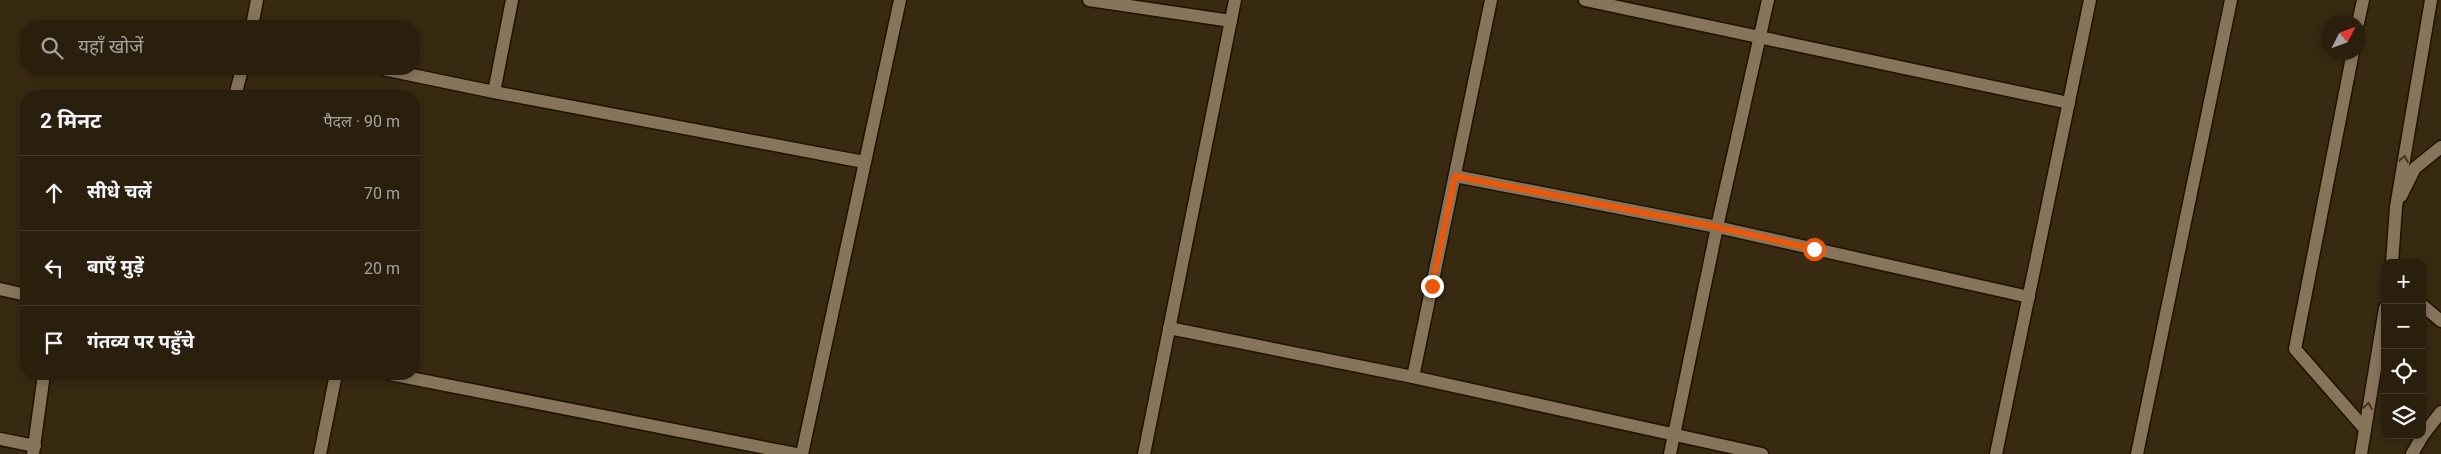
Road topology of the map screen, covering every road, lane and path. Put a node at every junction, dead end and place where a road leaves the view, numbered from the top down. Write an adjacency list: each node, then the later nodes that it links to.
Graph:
1 (257, 0): 14 (street)
2 (512, 0): 21 (street)
3 (900, 0): 24 (street)
4 (1090, 0): 15 (street)
5 (1236, 0): 15 (street)
6 (1491, 0): 25 (street)
7 (1585, 0): 16 (street)
8 (1768, 0): 16 (street)
9 (2090, 0): 22 (street)
10 (2231, 0): 52 (street)
11 (2363, 0): 13 (street)
12 (2431, 0): 26 (street, one-way to 12)
13 (2360, 15)
14 (253, 20)
15 (1231, 21): 34 (street)
16 (1760, 37): 22 (street); 27 (street)
17 (2351, 60): 41 (street)
18 (240, 75): 20 (street)
19 (412, 75): 21 (street)
20 (237, 90)
21 (494, 92): 24 (street)
22 (2068, 103): 31 (street)
23 (2441, 147): 26 (street)
24 (864, 162): 47 (street)
25 (1455, 176): 27 (street); 36 (street)
26 (2396, 207): 28 (street)
27 (1717, 227): 31 (street); 42 (street)
28 (2395, 259)
29 (0, 289): 30 (street)
30 (20, 294)
31 (2028, 297): 51 (street)
32 (2426, 308): 33 (street)
33 (2441, 321)
34 (1169, 328): 36 (street); 48 (street)
35 (2381, 332): 41 (street, one-way to 35)
36 (1413, 377): 42 (street)
37 (43, 380): 44 (street)
38 (335, 380): 45 (street)
39 (420, 380): 46 (street)
40 (2441, 412): 54 (street)
41 (2365, 429): 53 (street)
42 (1673, 436): 49 (street); 50 (street)
43 (0, 439): 44 (street)
44 (34, 450)
45 (320, 454)
46 (796, 454)
47 (802, 454)
48 (1144, 454)
49 (1670, 454)
50 (1762, 454)
51 (1996, 454)
52 (2137, 454)
53 (2360, 454)
54 (2412, 454)

